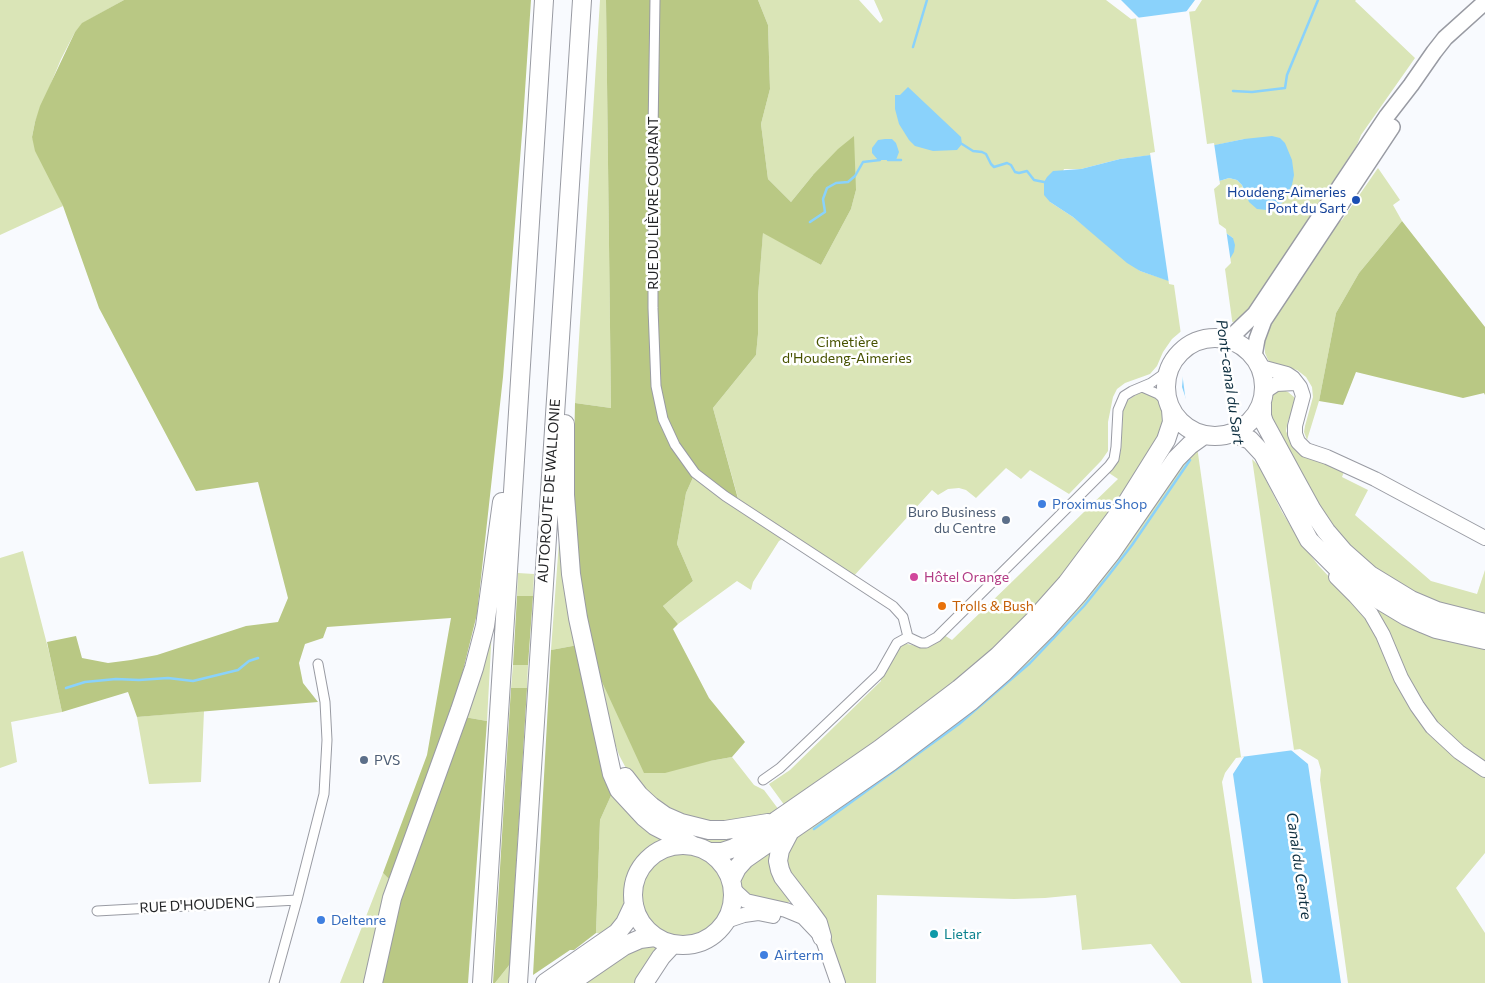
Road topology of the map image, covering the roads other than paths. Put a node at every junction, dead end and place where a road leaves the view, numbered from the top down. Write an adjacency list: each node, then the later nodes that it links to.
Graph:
1 (544, 0): 16 (highway)
2 (582, 0): 9 (highway, AUTOROUTE DE WALLONIE)
3 (655, 0): 20 (street, RUE DU LIÈVRE COURANT)
4 (1485, 2): 5 (main road)
5 (1411, 85): 6 (main road); 7 (main road)
6 (1230, 339): 7 (highway); 8 (highway)
7 (1257, 361): 10 (street); 12 (highway)
8 (1168, 372): 11 (street); 13 (highway)
9 (556, 382): 23 (highway); 41 (highway, AUTOROUTE DE WALLONIE)
10 (1296, 383): 12 (street); 17 (street)
11 (1142, 387): 13 (street); 20 (street)
12 (1263, 398): 14 (highway); 19 (highway)
13 (1170, 406): 15 (highway); 26 (highway)
14 (1234, 433): 15 (highway); 18 (highway)
15 (1204, 435): 26 (highway)
16 (515, 466): 39 (highway); 40 (highway)
17 (1485, 538)
18 (1309, 540): 21 (highway); 24 (street)
19 (1485, 624)
20 (908, 637): 25 (street)
21 (1485, 640)
22 (318, 664): 30 (street)
23 (601, 726): 26 (highway); 27 (highway)
24 (1485, 770)
25 (763, 780)
26 (783, 826): 28 (highway); 29 (highway); 35 (highway)
27 (692, 845): 28 (highway); 31 (highway)
28 (710, 852): 29 (highway)
29 (732, 885): 33 (highway); 35 (street)
30 (297, 900): 32 (street, RUE D'HOUDENG); 38 (street)
31 (634, 904): 34 (highway); 37 (highway)
32 (97, 911)
33 (726, 921): 36 (highway); 44 (street)
34 (655, 936): 36 (highway); 37 (highway)
35 (822, 937): 45 (street)
36 (673, 944): 43 (highway)
37 (570, 975): 42 (highway)
38 (274, 983)
39 (373, 983)
40 (482, 983)
41 (518, 983)
42 (545, 983)
43 (644, 983)
44 (831, 983)
45 (838, 983)

